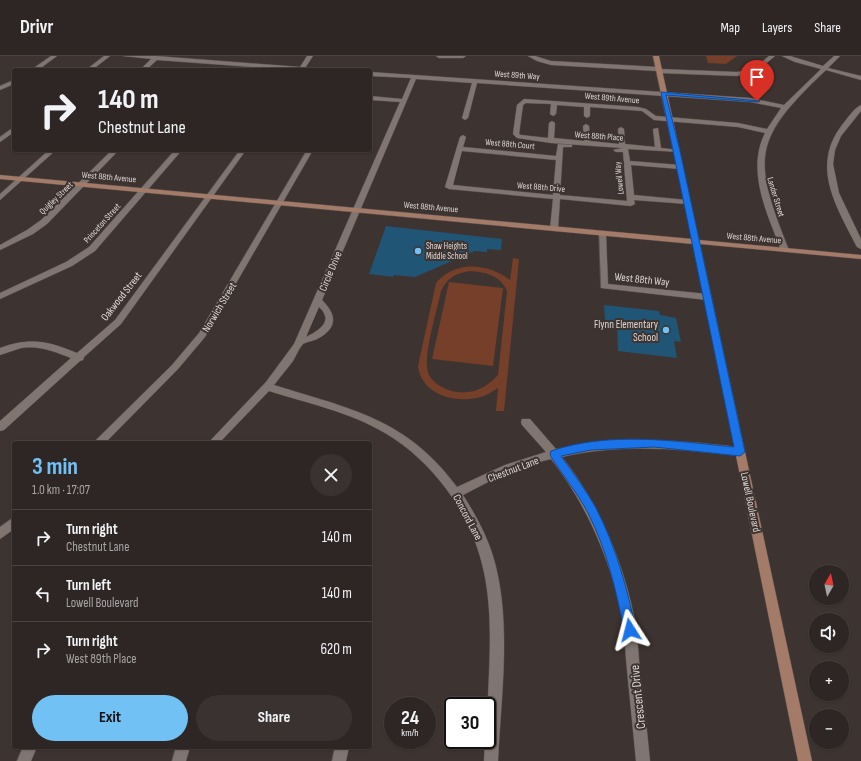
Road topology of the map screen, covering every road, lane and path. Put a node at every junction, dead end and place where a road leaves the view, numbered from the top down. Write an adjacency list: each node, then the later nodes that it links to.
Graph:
1 (54, 56): 16 (street)
2 (107, 56): 17 (street)
3 (126, 56): 13 (street)
4 (310, 56): 22 (street)
5 (439, 56): 6 (street)
6 (446, 56): 7 (street)
7 (463, 56)
8 (531, 56): 24 (street)
9 (656, 56): 24 (street, Lowell Boulevard)
10 (772, 56): 24 (street)
11 (785, 56): 23 (street)
12 (837, 56): 23 (street, Lander Street)
13 (156, 58): 14 (street); 18 (street)
14 (204, 62): 15 (street); 19 (street)
15 (251, 65): 20 (street); 21 (street)
16 (37, 68)
17 (92, 68)
18 (145, 68)
19 (197, 68)
20 (249, 68)
21 (281, 68)
22 (302, 68)
23 (826, 68): 27 (street); 36 (street, Lander Street)
24 (659, 70): 31 (street, Lowell Boulevard)
25 (372, 74): 26 (street, West 89th Way)
26 (414, 77): 28 (street, West 89th Way); 33 (street, Circle Drive)
27 (861, 78)
28 (475, 81): 31 (street, West 89th Way); 40 (street)
29 (12, 83): 30 (street)
30 (0, 88)
31 (663, 94): 36 (street, West 89th Way); 42 (street, Lowell Boulevard)
32 (372, 98): 33 (street)
33 (404, 101): 75 (street, Circle Drive)
34 (554, 102): 35 (street, West 89th Avenue); 38 (street); 49 (street, West 89th Avenue)
35 (587, 105): 39 (street); 41 (street, West 89th Avenue)
36 (786, 107): 47 (street, Lander Street)
37 (861, 107): 79 (street)
38 (553, 114)
39 (587, 116)
40 (465, 118)
41 (654, 118): 42 (street, West 89th Avenue); 55 (street)
42 (670, 120): 47 (street, West 89th Avenue); 56 (street, Lowell Boulevard)
43 (552, 123): 51 (street)
44 (586, 126): 52 (street)
45 (621, 129): 53 (street, Lowell Way)
46 (12, 131): 50 (street)
47 (768, 131): 81 (street, Lander Street)
48 (463, 137): 54 (street)
49 (518, 138): 51 (street, West 88th Place)
50 (0, 140)
51 (551, 141): 52 (street, West 88th Place)
52 (587, 144): 53 (street, West 88th Place)
53 (624, 148): 55 (street, West 88th Place); 62 (street); 63 (street, Lowell Way)
54 (460, 149): 62 (street, West 88th Court); 70 (street, West 88th Drive)
55 (658, 149): 56 (street, West 88th Place)
56 (677, 151): 64 (street, Lowell Boulevard)
57 (52, 152): 66 (street)
58 (114, 152): 67 (street, Quigley Street)
59 (177, 152): 68 (street, Princeton Street)
60 (242, 152): 69 (street, Oakwood Street)
61 (309, 152): 74 (street, Norwich Street)
62 (560, 158): 70 (street)
63 (627, 163): 64 (street); 72 (street, Lowell Way)
64 (680, 167): 73 (street, Lowell Boulevard)
65 (0, 176): 66 (street, West 88th Avenue)
66 (21, 179): 67 (street, West 88th Avenue); 71 (street)
67 (82, 184): 68 (street, West 88th Avenue); 80 (street, Quigley Street)
68 (145, 190): 69 (street, West 88th Avenue); 83 (street, Princeton Street)
69 (209, 196): 74 (street, West 88th Avenue); 88 (street, Oakwood Street)
70 (557, 197): 72 (street, West 88th Drive); 76 (street)
71 (0, 198)
72 (631, 201): 73 (street)
73 (687, 202): 78 (street, Lowell Boulevard)
74 (280, 203): 75 (street, West 88th Avenue); 92 (street, Norwich Street)
75 (356, 210): 76 (street, West 88th Avenue); 85 (street, Circle Drive)
76 (554, 229): 77 (street, West 88th Avenue)
77 (602, 234): 78 (street, West 88th Avenue); 84 (street, West 88th Way)
78 (696, 242): 81 (street, West 88th Avenue); 84 (street, Lowell Boulevard)
79 (861, 246)
80 (0, 248)
81 (785, 250): 82 (street, West 88th Avenue)
82 (861, 257)
83 (0, 296)
84 (707, 297): 94 (street, Lowell Boulevard)
85 (318, 301): 86 (street, Circle Drive); 86 (street)
86 (300, 342): 89 (street, Circle Drive)
87 (0, 352): 88 (street)
88 (80, 358): 91 (street, Oakwood Street)
89 (267, 387): 93 (street, Circle Drive); 96 (street, Concord Lane)
90 (526, 422): 95 (street, Crescent Drive)
91 (0, 427)
92 (100, 441)
93 (215, 441)
94 (740, 452): 95 (street, Chestnut Lane); 107 (street, Lowell Boulevard)
95 (555, 454): 96 (street, Chestnut Lane); 106 (street, Crescent Drive)
96 (456, 493): 105 (street, Concord Lane)
97 (12, 524): 98 (street)
98 (0, 534)
99 (29, 749): 102 (street)
100 (182, 749): 103 (street)
101 (342, 749): 104 (street)
102 (24, 761)
103 (179, 761)
104 (339, 761)
105 (491, 761)
106 (643, 761)
107 (805, 761)

